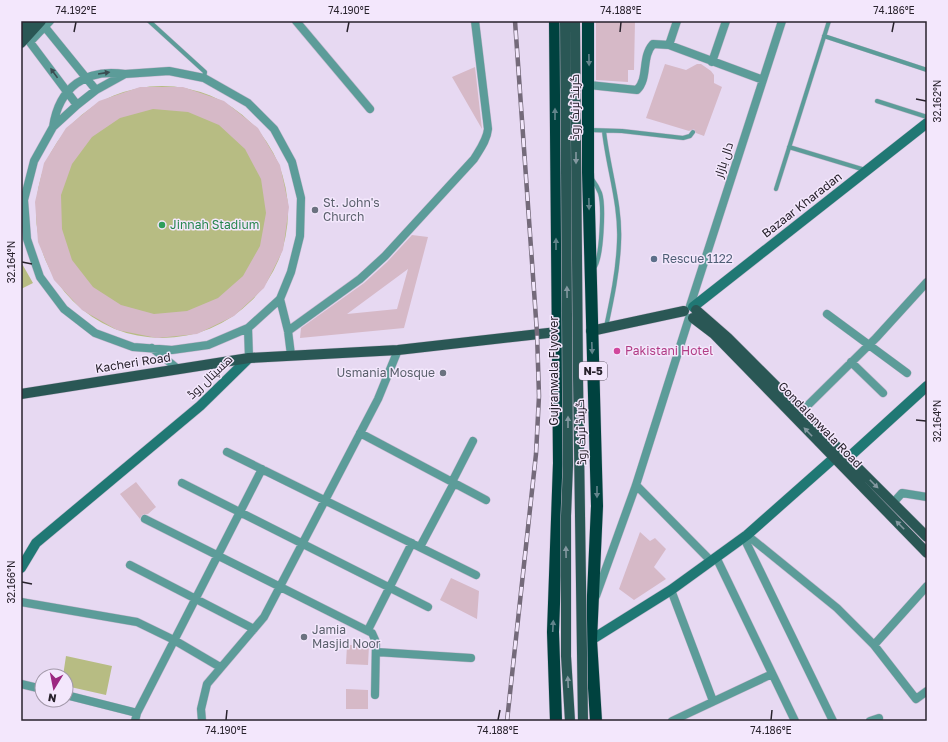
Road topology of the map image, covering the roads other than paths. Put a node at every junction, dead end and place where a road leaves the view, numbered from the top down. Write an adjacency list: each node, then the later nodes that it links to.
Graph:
1 (29, 21): 15 (main road)
2 (149, 21): 21 (lane)
3 (296, 21): 28 (street)
4 (476, 21): 46 (street)
5 (555, 21): 38 (highway, گرینڈ ٹرنک روڈ, one-way to 5)
6 (565, 21): 117 (main road, Gujranwala Flyover, one-way to 6, bridge)
7 (575, 21): 118 (main road, Gujranwala Flyover, one-way to 118, bridge)
8 (588, 21): 23 (highway, گرینڈ ٹرنک روڈ / N-5, one-way to 23)
9 (677, 21): 16 (street)
10 (726, 21): 17 (street)
11 (782, 21): 22 (street, دال بازار)
12 (829, 21): 14 (lane)
13 (43, 22): 15 (main road); 20 (street)
14 (824, 36): 18 (lane); 35 (lane)
15 (24, 37): 25 (street, one-way to 15)
16 (669, 45): 17 (street); 23 (street)
17 (712, 62): 22 (street)
18 (927, 70)
19 (125, 74): 20 (street, one-way to 19); 21 (street); 24 (street)
20 (86, 77): 24 (street); 25 (street)
21 (204, 78): 41 (street)
22 (763, 80): 42 (street, دال بازار)
23 (590, 85): 32 (highway, گرینڈ ٹرنک روڈ / N-5)
24 (96, 90): 27 (street)
25 (67, 91): 27 (street); 31 (street)
26 (877, 101): 29 (lane)
27 (77, 105): 31 (street)
28 (370, 108)
29 (927, 117)
30 (927, 123): 36 (street, Bazaar Kharadan)
31 (53, 127): 50 (street)
32 (589, 130): 33 (lane); 37 (highway, گرینڈ ٹرنک روڈ / N-5)
33 (604, 131): 34 (lane); 44 (lane)
34 (693, 132)
35 (789, 147): 36 (lane); 39 (lane)
36 (867, 170): 42 (street, Bazaar Kharadan)
37 (588, 172): 38 (highway); 47 (highway, گرینڈ ٹرنک روڈ / N-5)
38 (556, 176): 48 (highway, گرینڈ ٹرنک روڈ, one-way to 38)
39 (776, 189)
40 (927, 282): 49 (street)
41 (280, 299): 45 (street); 46 (street)
42 (691, 312): 44 (main road); 60 (main road, Gondalanwala Road); 64 (main road, Gondalanwala Road, one-way to 42); 71 (street, دال بازار)
43 (827, 314): 49 (street)
44 (606, 327): 47 (main road)
45 (248, 328): 50 (street); 53 (street)
46 (288, 331): 52 (street)
47 (591, 331): 67 (highway, گرینڈ ٹرنک روڈ / N-5, one-way to 67)
48 (557, 332): 51 (main road, ھسپتال روڈ); 66 (highway, گرینڈ ٹرنک روڈ)
49 (868, 345): 54 (street); 56 (street)
50 (152, 348): 55 (street)
51 (398, 350): 52 (main road, ھسپتال روڈ); 61 (street)
52 (291, 355): 53 (main road, ھسپتال روڈ)
53 (249, 358): 55 (main road, Kacheri Road); 87 (street, ھسپتال روڈ)
54 (851, 362): 58 (street); 60 (street)
55 (178, 369): 59 (main road, Kacheri Road)
56 (907, 373)
57 (927, 386): 65 (street)
58 (883, 393)
59 (21, 394)
60 (801, 412): 65 (main road, Gondalanwala Road)
61 (360, 433): 70 (street); 73 (street)
62 (473, 441): 70 (street)
63 (227, 452): 68 (street)
64 (834, 458): 65 (street); 78 (street); 83 (main road, Gondalanwala Road, one-way to 64)
65 (848, 458): 75 (main road, Gondalanwala Road, one-way to 75)
66 (559, 463): 67 (highway); 116 (highway, گرینڈ ٹرنک روڈ, one-way to 66)
67 (596, 465): 95 (highway, گرینڈ ٹرنک روڈ / N-5, one-way to 95)
68 (262, 469): 73 (street); 76 (street)
69 (182, 483): 76 (street)
70 (453, 483): 74 (street); 82 (street)
71 (636, 484): 85 (street); 95 (street, دال بازار)
72 (927, 498): 75 (street)
73 (325, 500): 80 (street); 81 (street)
74 (486, 500)
75 (893, 503): 79 (main road, Gondalanwala Road)
76 (239, 512): 81 (street); 84 (street)
77 (145, 519): 84 (street)
78 (745, 536): 85 (street); 101 (street); 122 (street)
79 (927, 537)
80 (412, 543): 82 (street); 91 (street)
81 (303, 544): 89 (street); 91 (street)
82 (420, 548): 88 (street)
83 (927, 553)
84 (217, 556): 89 (street); 93 (street)
85 (714, 559): 92 (street); 105 (street)
86 (130, 565): 93 (street)
87 (21, 568)
88 (476, 575)
89 (280, 586): 97 (street); 98 (street)
90 (927, 586): 101 (street)
91 (390, 587): 96 (street); 98 (street)
92 (671, 590): 100 (street); 111 (street)
93 (195, 599): 97 (street); 99 (street)
94 (21, 602): 99 (street)
95 (593, 604): 100 (highway, گرینڈ ٹرنک روڈ / N-5)
96 (428, 607)
97 (254, 629): 104 (street)
98 (368, 630): 102 (street)
99 (174, 640): 104 (street); 112 (street)
100 (591, 640): 119 (highway, گرینڈ ٹرنک روڈ / N-5)
101 (874, 644): 108 (street)
102 (376, 652): 103 (street); 109 (street)
103 (471, 658)
104 (220, 668): 115 (street)
105 (772, 674): 111 (street); 121 (street)
106 (21, 684): 107 (street)
107 (34, 687)
108 (927, 691)
109 (376, 695)
110 (74, 697): 112 (street)
111 (713, 701): 120 (street)
112 (138, 713): 114 (street)
113 (879, 718): 123 (street)
114 (135, 721)
115 (202, 721)
116 (556, 721)
117 (570, 721)
118 (583, 721)
119 (596, 721)
120 (672, 721)
121 (795, 721)
122 (833, 721)
123 (870, 721)

